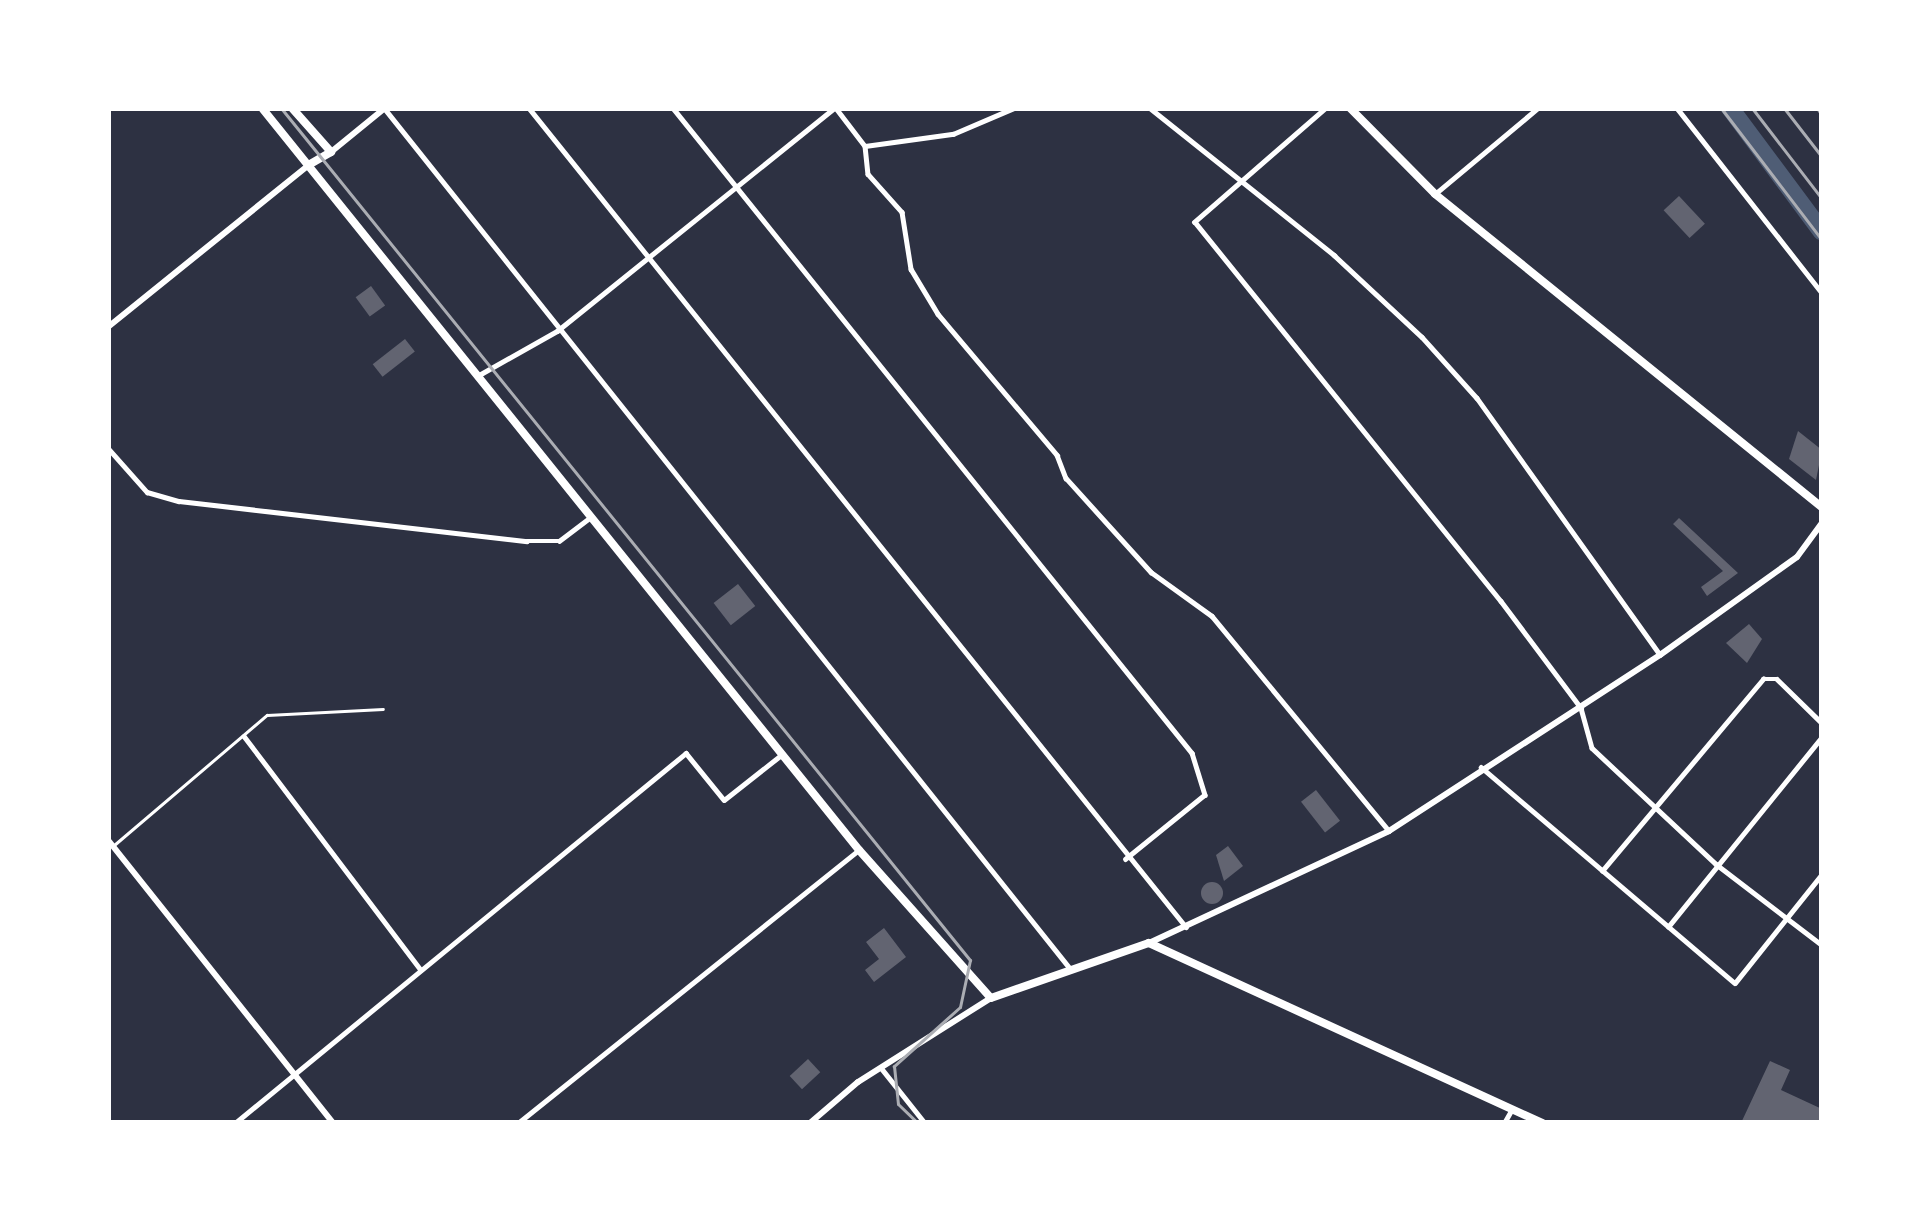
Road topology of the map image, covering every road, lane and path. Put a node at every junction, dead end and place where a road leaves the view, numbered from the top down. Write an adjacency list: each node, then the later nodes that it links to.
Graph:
1 (262, 108): 15 (main road)
2 (292, 108): 14 (main road)
3 (385, 108): 14 (street); 22 (street)
4 (529, 108): 19 (street)
5 (673, 108): 17 (street)
6 (835, 108): 13 (street); 17 (street)
7 (1014, 108): 13 (street)
8 (1150, 108): 16 (street)
9 (1326, 108): 16 (street)
10 (1350, 108): 18 (main road)
11 (1538, 108): 18 (street)
12 (1677, 108): 20 (street)
13 (865, 146): 39 (street)
14 (331, 152): 15 (main road)
15 (310, 164): 21 (street); 23 (main road)
16 (1238, 185): 30 (street); 31 (street)
17 (737, 188): 19 (street); 42 (street)
18 (1435, 194): 26 (main road)
19 (649, 256): 22 (street); 42 (street)
20 (1822, 293)
21 (108, 327)
22 (557, 331): 23 (street); 52 (street)
23 (479, 375): 28 (main road)
24 (108, 448): 28 (street)
25 (1822, 489): 26 (street)
26 (1812, 497): 27 (main road)
27 (1822, 506)
28 (591, 517): 36 (main road)
29 (1822, 523): 30 (street)
30 (1660, 655): 31 (street)
31 (1581, 708): 37 (street); 38 (street)
32 (383, 709): 34 (lane)
33 (1822, 723): 38 (street)
34 (244, 736): 40 (lane); 51 (street)
35 (1822, 737): 43 (street)
36 (783, 754): 41 (main road); 51 (street)
37 (1481, 767): 39 (street); 44 (street)
38 (1662, 806): 43 (street); 44 (street)
39 (1388, 831): 48 (street)
40 (110, 843): 55 (street)
41 (859, 850): 53 (main road); 59 (street)
42 (1126, 859): 48 (street)
43 (1716, 863): 46 (street); 47 (street)
44 (1603, 871): 47 (street)
45 (1822, 874): 46 (street)
46 (1786, 917): 47 (street); 50 (street)
47 (1668, 927)
48 (1186, 928): 49 (street)
49 (1149, 944): 52 (main road); 56 (main road)
50 (1822, 945)
51 (421, 970): 55 (street)
52 (1074, 973): 53 (main road)
53 (991, 998): 54 (street)
54 (882, 1069): 60 (street); 61 (street)
55 (295, 1074): 57 (street); 58 (street)
56 (1512, 1109): 62 (street); 63 (main road)
57 (235, 1123)
58 (333, 1123)
59 (518, 1123)
60 (810, 1123)
61 (926, 1123)
62 (1504, 1123)
63 (1543, 1123)

